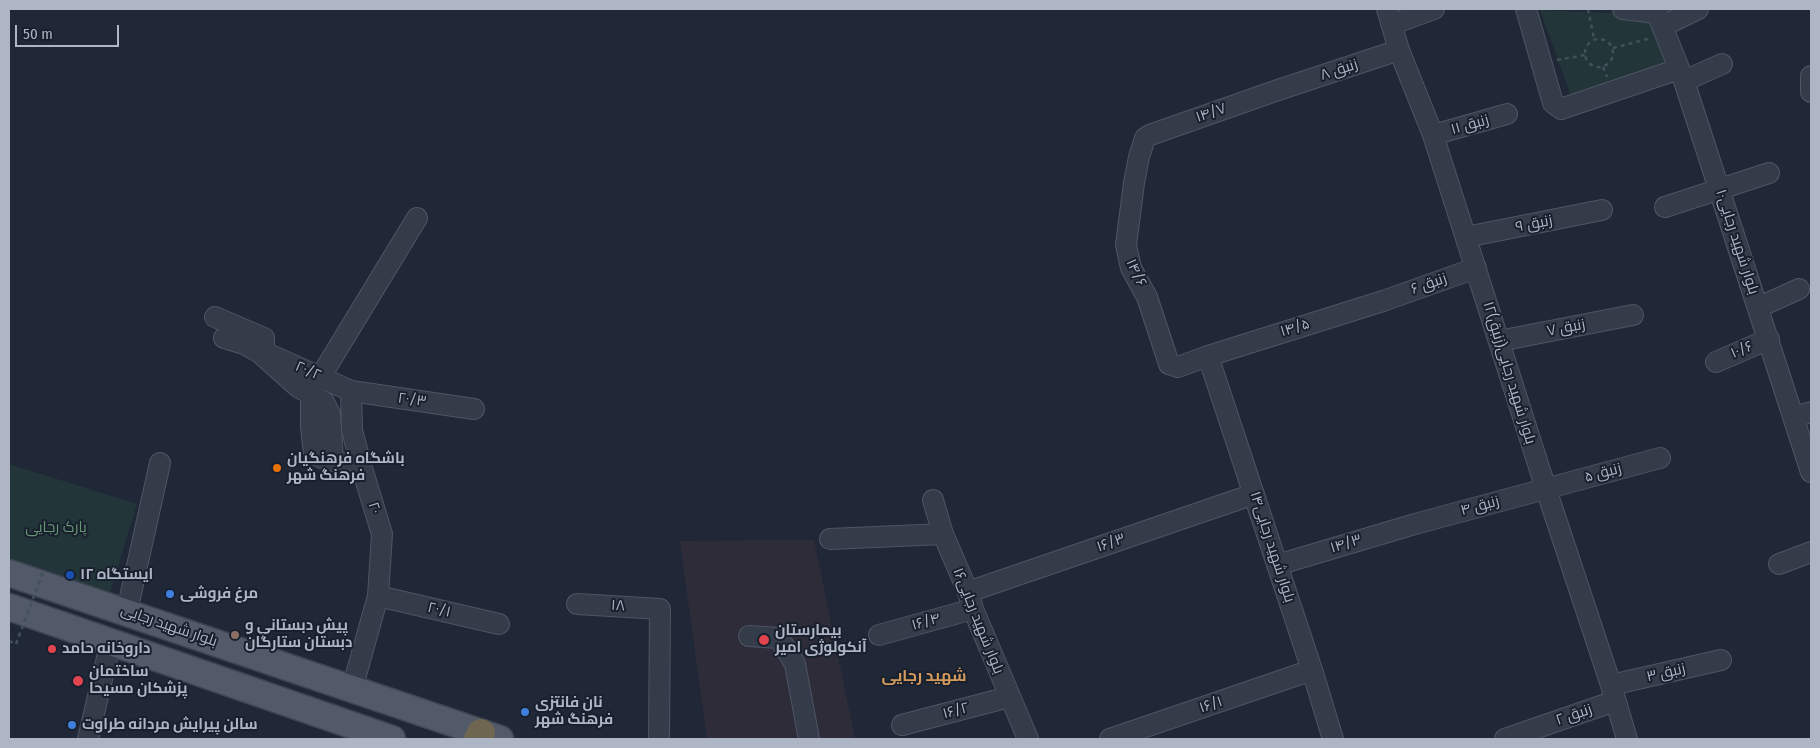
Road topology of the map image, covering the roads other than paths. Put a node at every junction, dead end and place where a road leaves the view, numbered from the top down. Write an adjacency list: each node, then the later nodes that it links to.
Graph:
1 (1434, 9): 5 (street)
2 (1526, 9): 9 (street)
3 (1623, 9): 6 (street)
4 (1698, 9): 6 (street)
5 (1390, 16): 7 (street, ۱۲بلوار شهید رجایی(زنبق))
6 (1662, 20): 9 (street, بلوار شهید رجایی۱۰)
7 (1400, 50): 11 (street, زنبق ۸); 14 (street, ۱۲بلوار شهید رجایی(زنبق))
8 (1722, 64): 9 (street)
9 (1682, 75): 17 (street, بلوار شهید رجایی۱۰)
10 (1811, 76): 12 (street)
11 (1278, 90): 15 (street, ۱۴/۷)
12 (1811, 92)
13 (1507, 114): 14 (street, زنبق ۱۱)
14 (1433, 135): 21 (street, ۱۲بلوار شهید رجایی(زنبق))
15 (1145, 138): 31 (street, ۱۴/۶)
16 (1769, 173): 17 (street)
17 (1720, 188): 18 (street); 25 (street, بلوار شهید رجایی۱۰)
18 (1665, 207)
19 (1602, 210): 21 (street, زنبق ۹)
20 (417, 218): 33 (street)
21 (1466, 237): 22 (street, ۱۲بلوار شهید رجایی(زنبق))
22 (1476, 268): 24 (street, زنبق ۶); 30 (street, ۱۲بلوار شهید رجایی(زنبق))
23 (1799, 289): 25 (street)
24 (1383, 301): 31 (street, ۱۴/۵)
25 (1759, 307): 29 (street, بلوار شهید رجایی۱۰)
26 (1633, 315): 30 (street, زنبق ۷)
27 (215, 317): 33 (street, ۲۰/۲)
28 (224, 338): 39 (street)
29 (1769, 339): 32 (street, ۱۰/۶); 36 (street, بلوار شهید رجایی۱۰)
30 (1499, 341): 41 (street, ۱۲بلوار شهید رجایی(زنبق))
31 (1208, 356): 42 (street, بلوار شهید رجایی۱۴)
32 (1716, 362)
33 (321, 376): 34 (street, ۲۰/۲)
34 (351, 391): 35 (street, ۲۰/۳); 39 (street, ۲۰)
35 (474, 410)
36 (1803, 415): 40 (street, بلوار شهید رجایی۱۰)
37 (1660, 458): 41 (street, زنبق ۵)
38 (160, 463): 55 (street)
39 (361, 465): 51 (street, ۲۰)
40 (1811, 472)
41 (1546, 489): 44 (street, زنبق ۴); 63 (street, ۱۲بلوار شهید رجایی(زنبق))
42 (1254, 494): 49 (street, بلوار شهید رجایی۱۴); 52 (street, ۱۶/۳)
43 (933, 500): 45 (street, بلوار شهید رجایی۱۶)
44 (1415, 524): 49 (street, ۱۴/۳)
45 (943, 534): 46 (street); 52 (street, بلوار شهید رجایی۱۶)
46 (830, 539)
47 (1811, 552): 48 (street)
48 (1779, 564)
49 (1277, 565): 61 (street, بلوار شهید رجایی۱۴)
50 (9, 573): 55 (main road, بلوار شهید رجایی)
51 (378, 596): 56 (street, ۲۰/۱); 62 (street, ۲۰)
52 (970, 601): 57 (street, ۱۶/۴); 64 (street, بلوار شهید رجایی۱۶)
53 (577, 604): 69 (street, ۱۸)
54 (9, 607): 59 (main road)
55 (127, 612): 62 (main road, بلوار شهید رجایی)
56 (499, 624)
57 (880, 635)
58 (749, 636): 70 (street)
59 (111, 641): 67 (street); 68 (main road)
60 (1721, 660): 63 (street, زنبق ۳)
61 (1312, 670): 72 (street, ۱۶/۱); 73 (street, بلوار شهید رجایی۱۴)
62 (352, 690): 66 (main road, بلوار شهید رجایی)
63 (1613, 693): 74 (street, زنبق ۲); 75 (street, ۱۲بلوار شهید رجایی(زنبق))
64 (1009, 697): 65 (street, ۱۶/۲); 71 (street, بلوار شهید رجایی۱۶)
65 (902, 725)
66 (486, 737)
67 (88, 739)
68 (392, 739)
69 (659, 739)
70 (809, 739)
71 (1028, 739)
72 (1110, 739)
73 (1333, 739)
74 (1505, 739)
75 (1628, 739)

